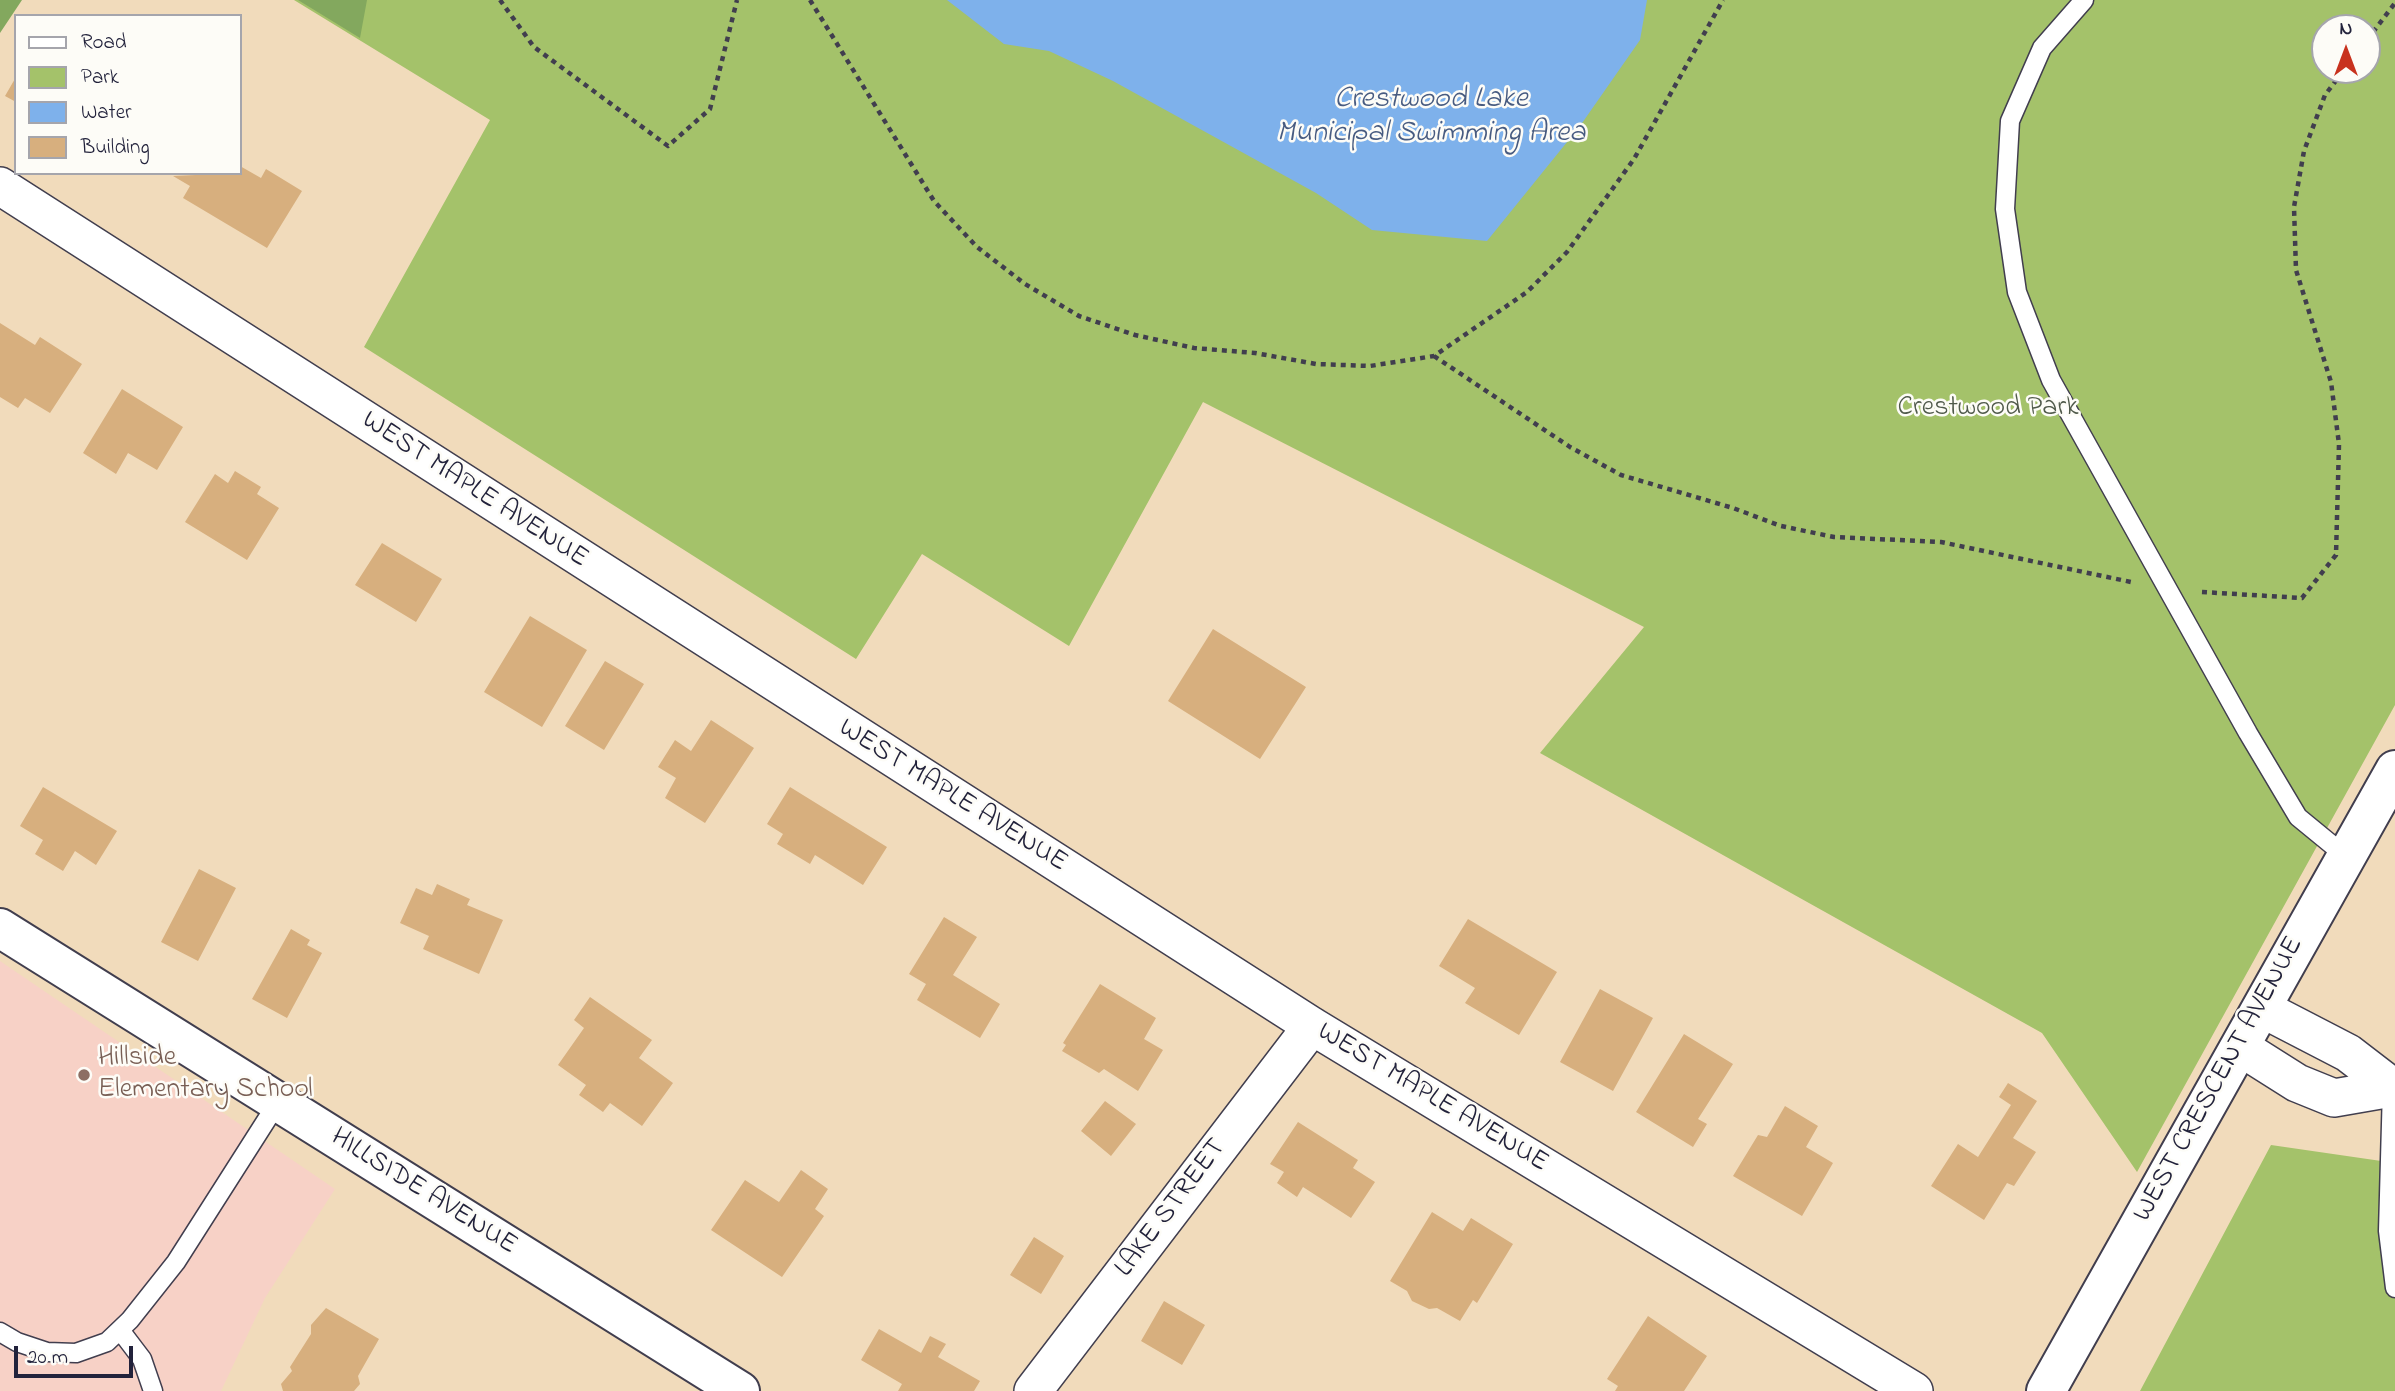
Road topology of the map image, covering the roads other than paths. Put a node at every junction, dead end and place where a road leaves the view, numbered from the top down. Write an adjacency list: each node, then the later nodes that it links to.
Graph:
1 (2084, 0): 4 (lane)
2 (0, 186): 7 (street, WEST MAPLE AVENUE)
3 (2395, 770): 4 (main road, WEST CRESCENT AVENUE)
4 (2348, 858): 6 (main road, WEST CRESCENT AVENUE)
5 (0, 928): 10 (main road, HILLSIDE AVENUE)
6 (2263, 1009): 8 (main road, WEST CRESCENT AVENUE); 9 (street)
7 (1312, 1026): 16 (street, LAKE STREET); 17 (street, WEST MAPLE AVENUE)
8 (2240, 1047): 9 (street); 18 (main road, WEST CRESCENT AVENUE)
9 (2393, 1089): 11 (lane)
10 (278, 1102): 12 (lane); 15 (main road, HILLSIDE AVENUE)
11 (2395, 1288)
12 (120, 1330): 13 (lane); 14 (lane)
13 (0, 1332)
14 (153, 1391)
15 (740, 1391)
16 (1033, 1391)
17 (1914, 1391)
18 (2046, 1391)

